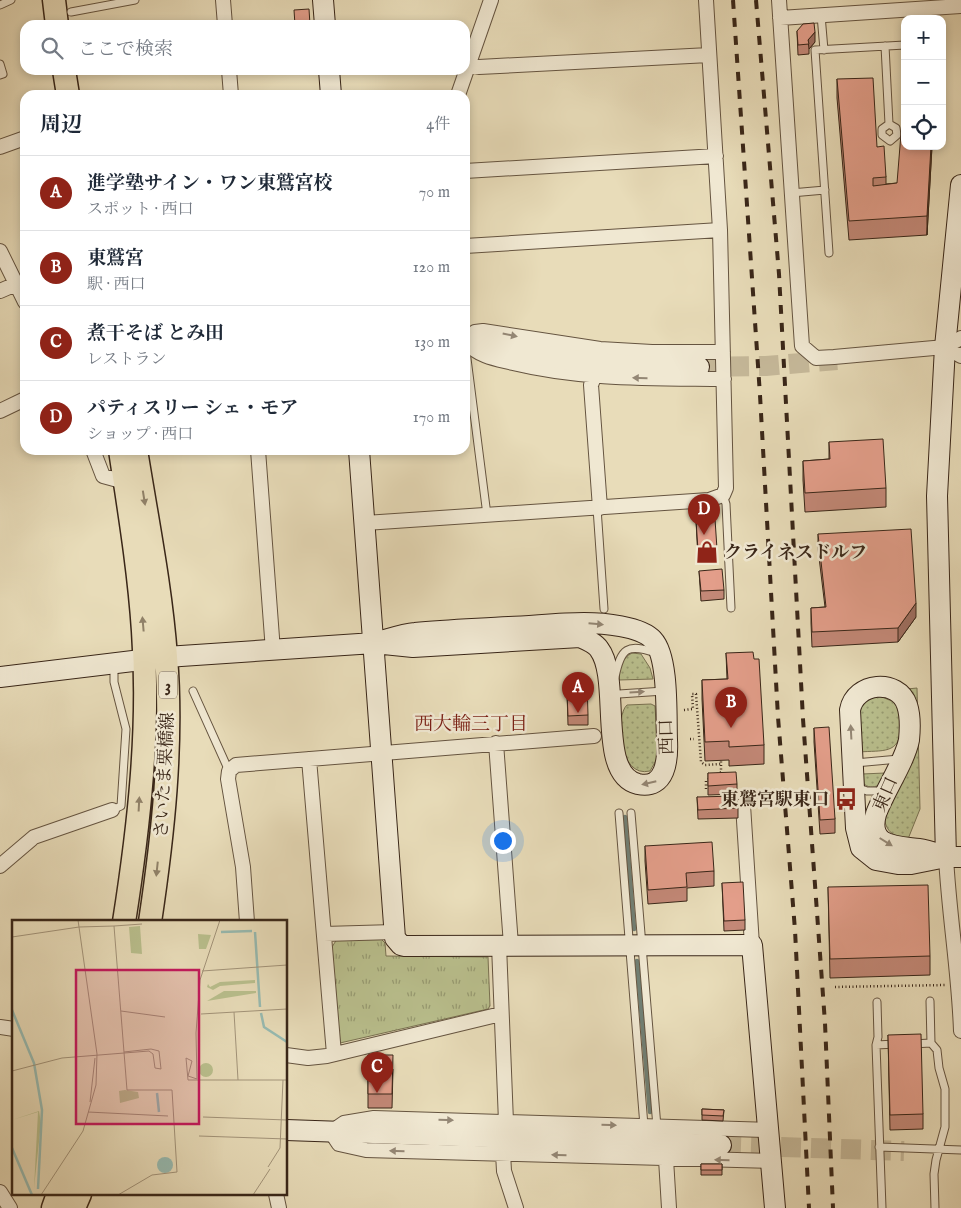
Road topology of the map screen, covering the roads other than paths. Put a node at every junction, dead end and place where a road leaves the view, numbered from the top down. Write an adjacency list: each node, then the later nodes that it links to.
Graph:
1 (11, 0): 8 (lane)
2 (135, 0): 10 (lane)
3 (223, 0): 13 (street)
4 (323, 0): 14 (street)
5 (491, 0): 19 (street)
6 (706, 0): 18 (street)
7 (779, 0): 12 (street)
8 (0, 4)
9 (961, 6): 11 (street)
10 (65, 12)
11 (821, 15): 12 (street); 17 (lane)
12 (780, 18): 40 (street)
13 (225, 20)
14 (325, 20)
15 (901, 45): 16 (lane)
16 (884, 46): 17 (lane); 33 (lane)
17 (824, 50): 39 (lane)
18 (709, 55): 21 (street); 36 (street)
19 (470, 59)
20 (0, 64): 22 (lane)
21 (470, 65)
22 (0, 75)
23 (65, 75): 28 (main road)
24 (81, 75): 29 (main road)
25 (229, 75): 30 (street)
26 (329, 75): 31 (street)
27 (465, 75): 32 (street)
28 (67, 90)
29 (82, 90)
30 (231, 90)
31 (331, 90)
32 (460, 90)
33 (889, 124)
34 (20, 140): 35 (street)
35 (0, 147)
36 (716, 156): 37 (street); 41 (street)
37 (470, 171)
38 (961, 185): 45 (street)
39 (825, 190): 40 (lane); 44 (lane)
40 (791, 193): 52 (street)
41 (720, 230): 42 (street); 53 (street)
42 (470, 246)
43 (0, 250): 46 (street)
44 (829, 253)
45 (957, 266): 52 (street)
46 (16, 284): 47 (street); 48 (street)
47 (0, 291)
48 (20, 292)
49 (470, 336): 53 (street, one-way to 53)
50 (470, 342): 54 (street)
51 (470, 346): 55 (street)
52 (956, 347): 94 (street)
53 (723, 352): 57 (street)
54 (699, 367)
55 (594, 377): 57 (street, one-way to 55); 67 (street)
56 (470, 379): 68 (lane)
57 (724, 379): 66 (street)
58 (20, 401): 59 (street)
59 (0, 411)
60 (95, 455): 65 (street)
61 (121, 455): 65 (main road, さいたま栗橋線 / 3)
62 (136, 455): 75 (main road, さいたま栗橋線 / 3, one-way to 75)
63 (258, 455): 73 (street)
64 (359, 455): 69 (street)
65 (125, 482): 75 (main road, さいたま栗橋線 / 3, one-way to 65)
66 (723, 495): 67 (street); 70 (lane)
67 (599, 508): 68 (street); 71 (lane)
68 (488, 516): 69 (street)
69 (365, 523): 72 (street)
70 (731, 608)
71 (604, 609)
72 (374, 643): 73 (street); 74 (street, 西口, one-way to 74); 80 (street, 西口); 83 (street)
73 (273, 651): 75 (street)
74 (660, 654): 79 (street, 西口); 80 (lane)
75 (155, 658): 76 (street); 96 (main road, さいたま栗橋線 / 3, one-way to 75); 97 (main road, さいたま栗橋線 / 3, one-way to 97)
76 (114, 664): 77 (street); 91 (lane)
77 (0, 677)
78 (192, 691): 87 (lane)
79 (664, 691): 80 (lane, one-way to 79); 80 (street, 西口, one-way to 80)
80 (612, 697)
81 (594, 736): 82 (street)
82 (496, 743): 83 (street); 101 (street)
83 (383, 752): 85 (street); 99 (street)
84 (901, 758): 86 (lane); 86 (street, 東口, one-way to 84); 89 (street, 東口)
85 (309, 759): 87 (street); 100 (street)
86 (852, 763): 88 (street, 東口)
87 (228, 770): 98 (street)
88 (854, 785): 89 (lane); 94 (street, 東口)
89 (887, 789): 94 (street, 東口, one-way to 94)
90 (743, 805): 102 (street)
91 (112, 810): 95 (street)
92 (631, 813): 104 (lane)
93 (619, 814): 104 (lane)
94 (954, 857): 103 (street)
95 (0, 866)
96 (124, 920)
97 (150, 920)
98 (247, 920)
99 (394, 932): 100 (street); 101 (street)
100 (324, 934): 111 (street)
101 (505, 945): 104 (street); 107 (street)
102 (752, 945): 104 (street); 116 (street)
103 (957, 946): 108 (street)
104 (636, 947): 114 (lane); 114 (lane)
105 (930, 1001): 109 (lane)
106 (877, 1002): 110 (lane)
107 (502, 1014): 111 (street); 113 (street)
108 (961, 1031)
109 (931, 1043): 110 (lane); 120 (lane)
110 (876, 1045): 119 (lane)
111 (334, 1054): 112 (street)
112 (288, 1055)
113 (506, 1122): 114 (street, one-way to 114); 117 (street, one-way to 113)
114 (650, 1127): 116 (street)
115 (288, 1130): 117 (street)
116 (768, 1130): 124 (street)
117 (331, 1132): 118 (street); 122 (street, one-way to 117)
118 (721, 1145)
119 (879, 1147): 120 (lane); 134 (lane)
120 (939, 1149): 121 (lane); 135 (lane)
121 (961, 1150)
122 (503, 1153): 123 (street, one-way to 122); 131 (street)
123 (666, 1159): 124 (street, one-way to 123); 132 (street)
124 (770, 1161): 133 (street)
125 (0, 1192): 128 (street)
126 (57, 1196): 129 (main road)
127 (79, 1196): 130 (main road)
128 (10, 1208)
129 (53, 1208)
130 (74, 1208)
131 (516, 1208)
132 (669, 1208)
133 (775, 1208)
134 (882, 1208)
135 (936, 1208)

